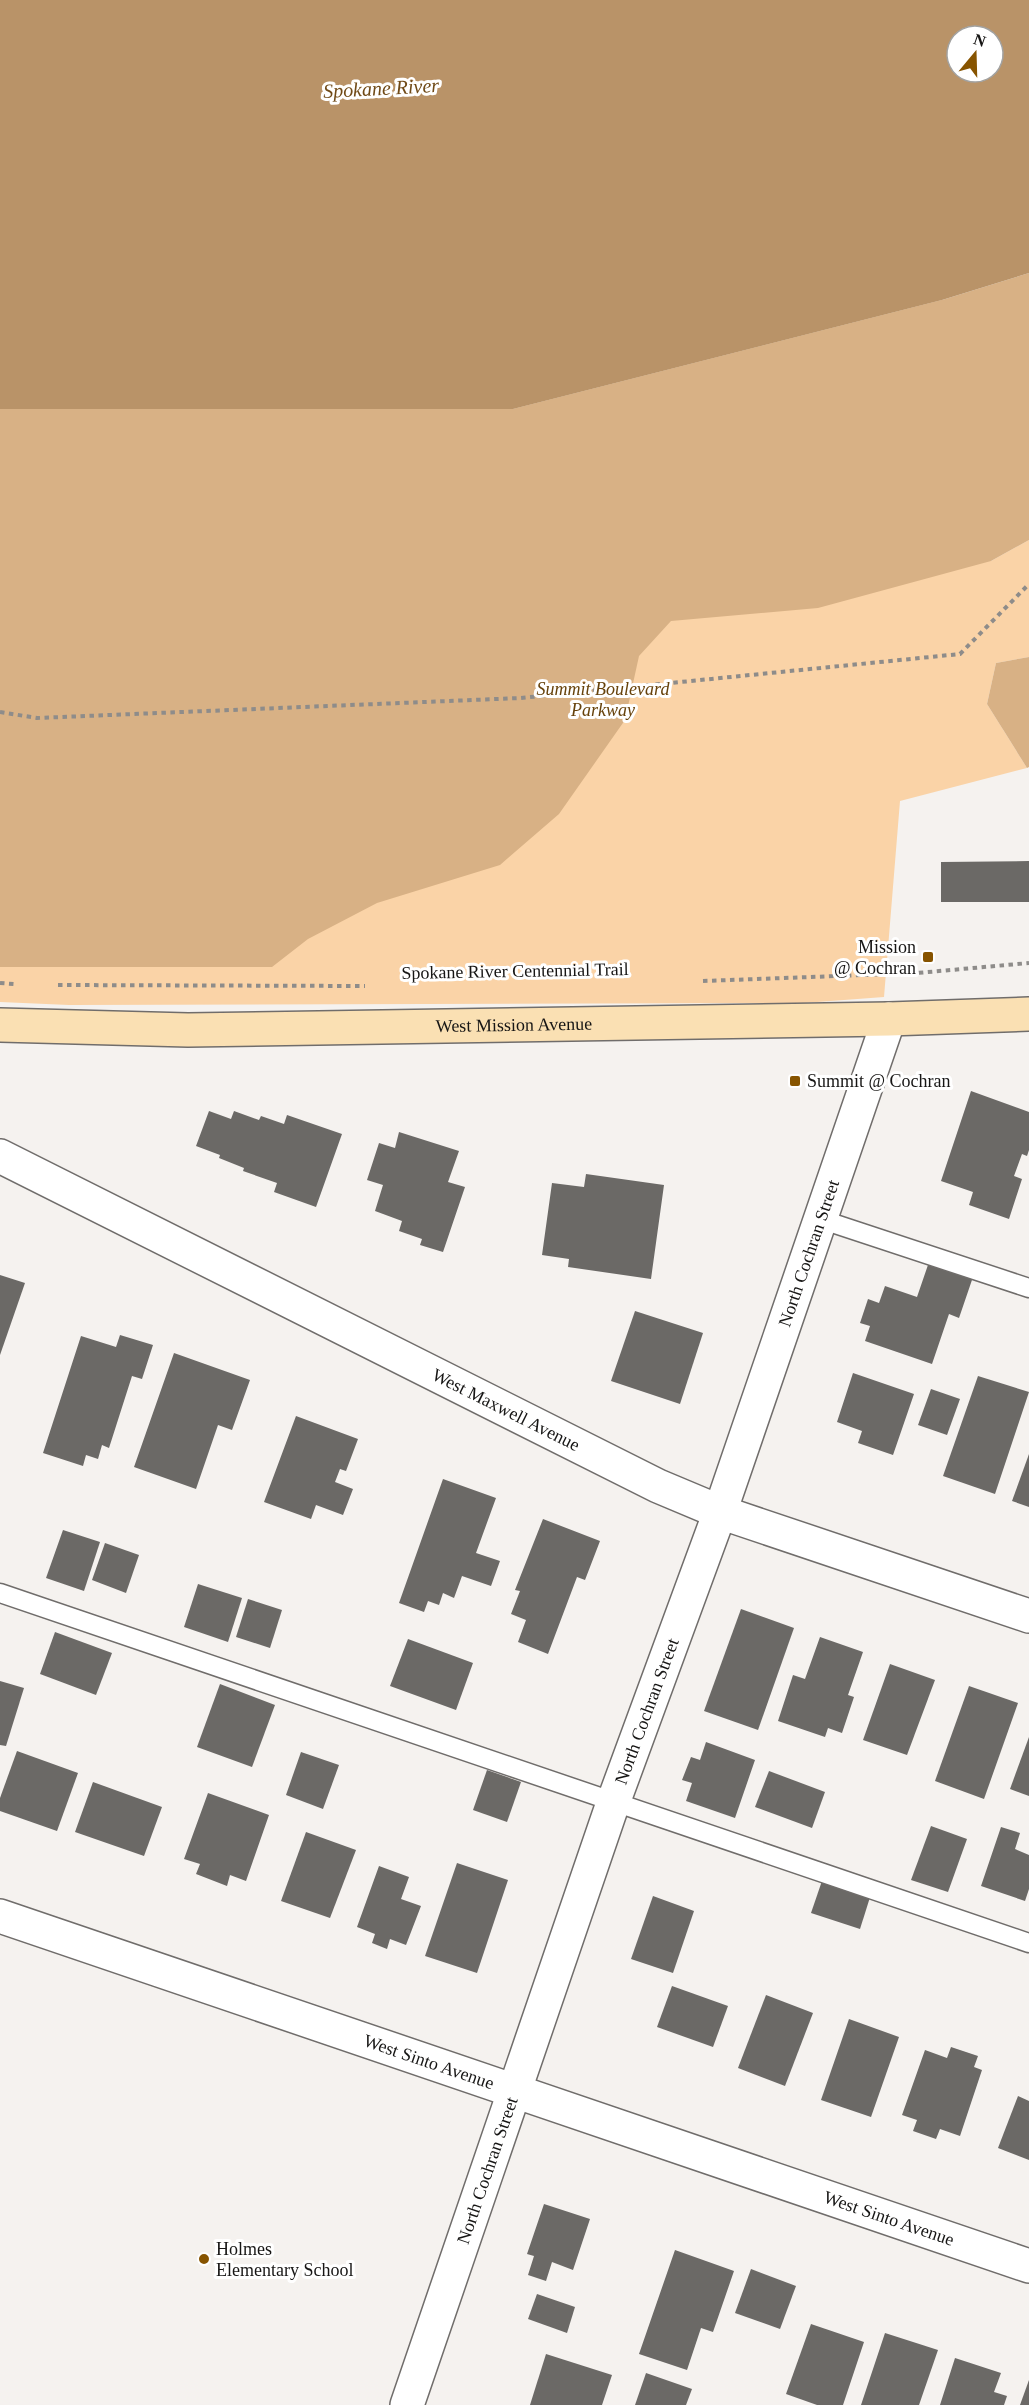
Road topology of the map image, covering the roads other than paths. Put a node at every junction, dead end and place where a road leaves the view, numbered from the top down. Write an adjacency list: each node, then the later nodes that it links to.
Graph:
1 (1029, 1014): 2 (street, West Mission Avenue)
2 (889, 1018): 3 (street, West Mission Avenue); 5 (street, North Cochran Street)
3 (0, 1025)
4 (0, 1156): 7 (street, West Maxwell Avenue)
5 (820, 1219): 6 (lane); 7 (street, North Cochran Street)
6 (1029, 1288)
7 (720, 1512): 9 (street, West Maxwell Avenue); 10 (street, North Cochran Street)
8 (0, 1593): 10 (lane)
9 (1029, 1616)
10 (613, 1803): 12 (lane); 13 (street, North Cochran Street)
11 (0, 1916): 13 (street, West Sinto Avenue)
12 (1029, 1943)
13 (514, 2092): 14 (street, West Sinto Avenue); 15 (street, North Cochran Street)
14 (1029, 2266)
15 (407, 2405)

